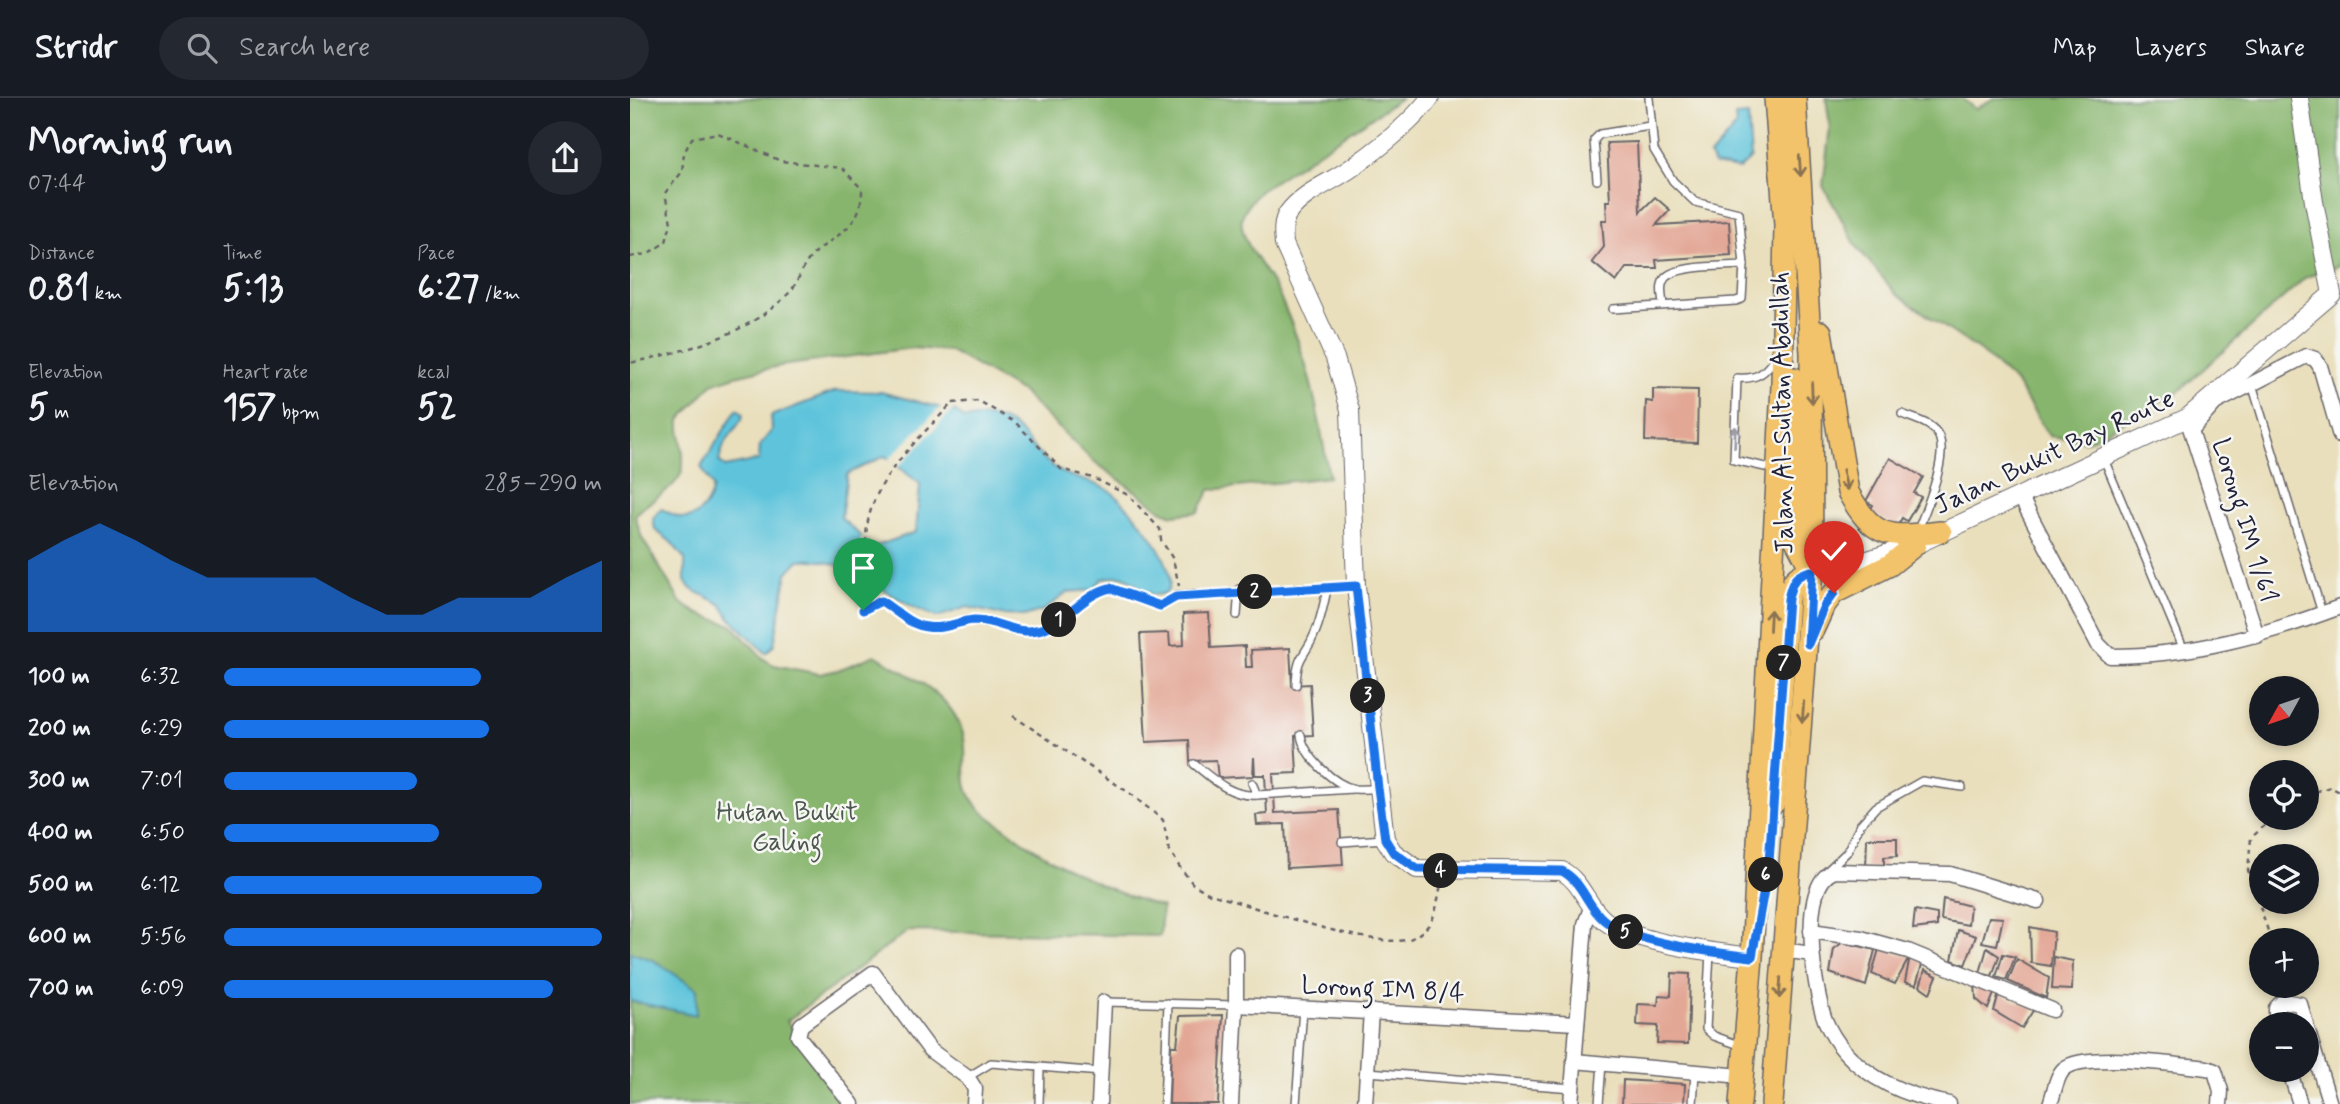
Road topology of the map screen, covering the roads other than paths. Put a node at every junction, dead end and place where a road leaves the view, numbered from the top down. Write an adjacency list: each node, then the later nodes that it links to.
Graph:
1 (1430, 98): 24 (street)
2 (1649, 98): 6 (lane)
3 (1775, 98): 8 (main road, Jalan Al-Sultan Abdullah)
4 (1795, 98): 8 (main road, Jalan Al-Sultan Abdullah, one-way to 8)
5 (2299, 98): 10 (street, Jalan Bukit Bay Route)
6 (1650, 126): 7 (lane); 9 (lane)
7 (1597, 180)
8 (1794, 222): 13 (main road, Jalan Al-Sultan Abdullah); 22 (main road, one-way to 22); 23 (main road)
9 (1744, 265): 11 (lane); 11 (lane)
10 (2336, 293): 16 (street, Jalan Bukit Bay Route)
11 (1663, 304): 12 (lane)
12 (1613, 309)
13 (1782, 346): 19 (main road, Jalan Al-Sultan Abdullah); 19 (lane, one-way to 13)
14 (2252, 384): 16 (street); 17 (street); 29 (lane)
15 (1902, 414): 22 (lane)
16 (2190, 424): 18 (street, Jalan Bukit Bay Route); 31 (street, Lorong IM 1/61)
17 (2340, 436)
18 (2104, 459): 20 (street, Jalan Bukit Bay Route); 33 (lane)
19 (1778, 470): 52 (main road, Jalan Al-Sultan Abdullah, one-way to 19)
20 (2020, 496): 21 (street, Jalan Bukit Bay Route); 33 (street)
21 (1941, 532): 22 (main road)
22 (1916, 540): 23 (street); 32 (main road)
23 (1812, 571): 32 (main road, Jalan Al-Sultan Abdullah); 52 (main road)
24 (1356, 586): 25 (lane); 39 (street)
25 (1327, 589): 26 (lane); 34 (lane)
26 (1239, 590): 27 (lane); 30 (lane)
27 (1176, 597)
28 (2340, 607): 29 (street)
29 (2322, 614): 31 (street)
30 (1237, 615)
31 (2257, 636): 33 (street)
32 (1808, 644): 48 (main road, Jalan Al-Sultan Abdullah, one-way to 48)
33 (2184, 651)
34 (1296, 685)
35 (1301, 736): 40 (lane)
36 (1194, 765): 41 (lane)
37 (1252, 783): 41 (lane)
38 (1962, 787): 44 (lane)
39 (1378, 788): 40 (lane); 42 (street)
40 (1353, 789): 41 (lane)
41 (1257, 795)
42 (1385, 839): 43 (lane); 46 (street)
43 (1342, 842)
44 (1825, 873): 45 (street); 47 (street)
45 (2038, 901)
46 (1591, 908): 49 (street); 61 (street)
47 (1811, 931): 51 (street); 57 (street)
48 (1782, 950): 51 (street); 86 (main road, Jalan Al-Sultan Abdullah, one-way to 86)
49 (1710, 952): 52 (street); 62 (lane)
50 (1236, 954): 55 (street)
51 (1812, 954): 87 (street)
52 (1752, 957): 62 (main road, Jalan Al-Sultan Abdullah)
53 (1104, 1002): 54 (lane); 67 (street)
54 (1168, 1003): 55 (lane); 78 (lane)
55 (1236, 1004): 56 (street, Lorong IM 8/4); 79 (street)
56 (1303, 1008): 58 (street, Lorong IM 8/4); 80 (lane)
57 (2052, 1010)
58 (1371, 1011): 61 (street, Lorong IM 8/4); 68 (street)
59 (2276, 1012): 60 (street)
60 (2302, 1012)
61 (1577, 1023): 63 (street)
62 (1743, 1046): 70 (main road, Jalan Al-Sultan Abdullah)
63 (1574, 1061): 64 (street); 73 (street)
64 (1602, 1063): 69 (street); 83 (lane)
65 (1040, 1067): 67 (lane); 71 (lane); 76 (lane)
66 (2319, 1067): 91 (street)
67 (1101, 1072): 77 (street)
68 (1367, 1072): 73 (lane); 81 (street)
69 (1695, 1072): 70 (street); 84 (lane)
70 (1742, 1076): 85 (main road, Jalan Al-Sultan Abdullah)
71 (968, 1078): 74 (street); 75 (street)
72 (2293, 1082): 90 (street)
73 (1572, 1088): 82 (street)
74 (852, 1104)
75 (974, 1104)
76 (1039, 1104)
77 (1099, 1104)
78 (1164, 1104)
79 (1231, 1104)
80 (1296, 1104)
81 (1365, 1104)
82 (1572, 1104)
83 (1599, 1104)
84 (1693, 1104)
85 (1740, 1104)
86 (1772, 1104)
87 (1949, 1104)
88 (2050, 1104): 89 (street)
89 (2220, 1104)
90 (2300, 1104)
91 (2330, 1104)

